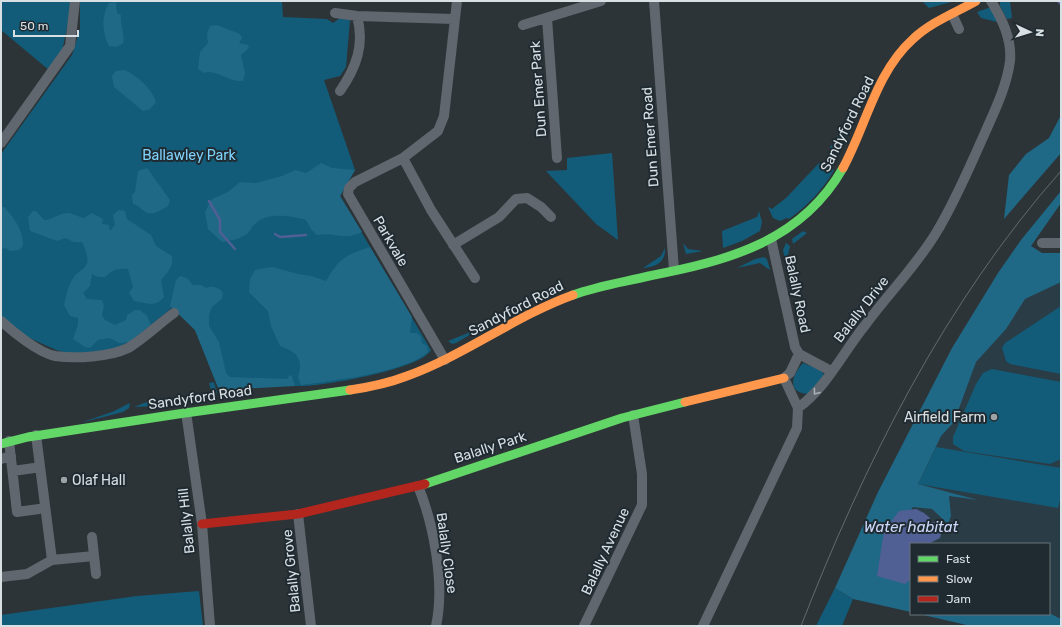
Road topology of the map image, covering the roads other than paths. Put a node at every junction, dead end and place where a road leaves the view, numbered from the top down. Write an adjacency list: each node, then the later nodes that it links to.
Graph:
1 (74, 1): 15 (street)
2 (457, 1): 11 (street, Parkvale)
3 (601, 1): 10 (street)
4 (654, 1): 23 (street, Dun Emer Road)
5 (976, 1): 8 (main road, Sandyford Road)
6 (992, 1): 29 (street, Balally Drive)
7 (335, 13): 9 (street)
8 (952, 14): 13 (street); 19 (main road, Sandyford Road)
9 (357, 16): 11 (street); 14 (street)
10 (547, 18): 12 (street); 17 (street, Dun Emer Park)
11 (454, 19): 16 (street, Parkvale)
12 (523, 25)
13 (959, 29)
14 (340, 91)
15 (1, 143)
16 (403, 158): 22 (street); 28 (street, Parkvale)
17 (557, 158)
18 (551, 217): 22 (street)
19 (772, 239): 23 (main road, Sandyford Road); 27 (street, Balally Road)
20 (1042, 243): 21 (street)
21 (1061, 243)
22 (453, 245): 24 (street)
23 (674, 270): 28 (main road, Sandyford Road)
24 (475, 278)
25 (174, 312): 26 (street)
26 (1, 321)
27 (799, 354): 29 (street, Balally Road); 30 (street, Balally Road)
28 (445, 360): 32 (main road, Sandyford Road)
29 (831, 371): 31 (street, Balally Drive, one-way to 31)
30 (784, 378): 31 (street); 33 (main road, Balally Park)
31 (798, 408): 53 (street)
32 (186, 412): 34 (main road, Sandyford Road); 43 (street, Balally Hill)
33 (633, 415): 40 (main road, Balally Park); 52 (street, Balally Avenue)
34 (36, 435): 35 (main road, Sandyford Road); 46 (street)
35 (5, 442): 36 (street)
36 (11, 456): 37 (street); 39 (street)
37 (1, 459)
38 (34, 468): 39 (street)
39 (13, 471): 41 (street)
40 (418, 486): 42 (main road, Balally Park); 51 (street, Balally Close)
41 (39, 509)
42 (298, 514): 43 (main road, Balally Park); 50 (street, Balally Grove)
43 (202, 524): 49 (street, Balally Hill)
44 (92, 537): 45 (street)
45 (94, 556): 46 (street); 47 (street)
46 (52, 560): 48 (street)
47 (96, 574)
48 (1, 577)
49 (210, 626)
50 (311, 626)
51 (436, 626)
52 (584, 626)
53 (702, 626)

